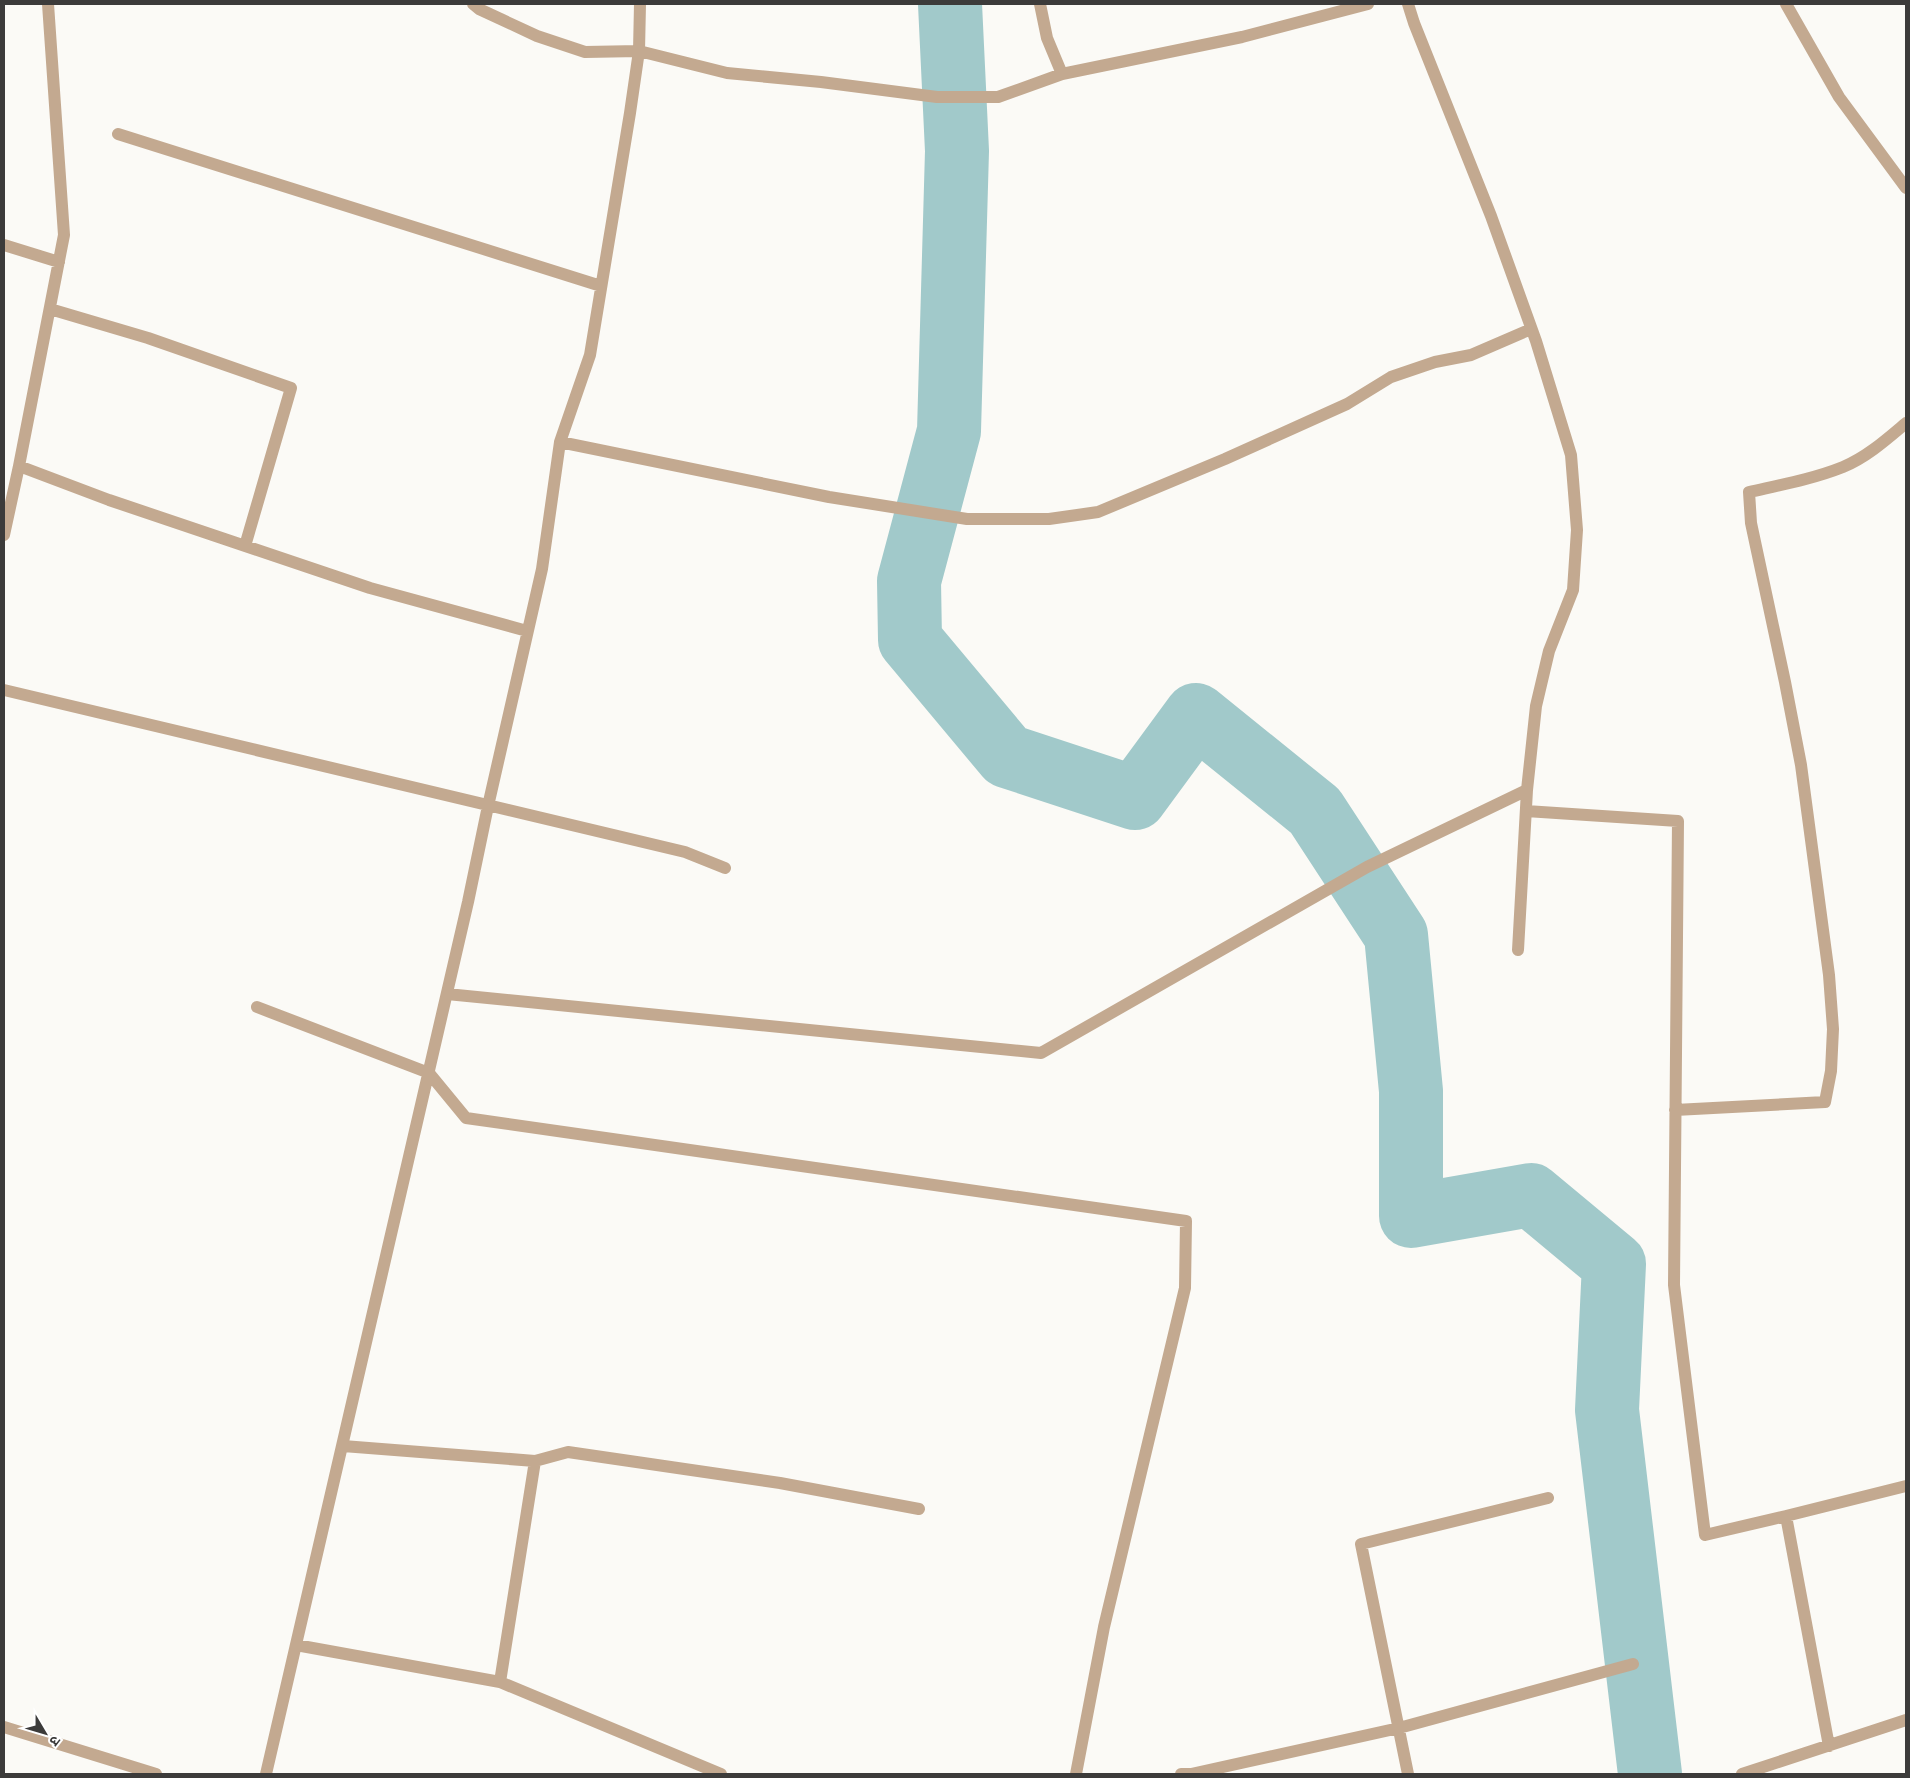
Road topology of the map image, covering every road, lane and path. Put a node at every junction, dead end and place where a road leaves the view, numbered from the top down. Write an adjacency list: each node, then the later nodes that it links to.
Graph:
1 (48, 4): 13 (street)
2 (474, 4): 8 (street)
3 (640, 4): 8 (street)
4 (1040, 4): 9 (street)
5 (1368, 4): 9 (street)
6 (1408, 4): 16 (street)
7 (1786, 4): 11 (street)
8 (639, 51): 9 (street); 14 (street)
9 (1062, 74)
10 (118, 134): 14 (street)
11 (1906, 188)
12 (4, 245): 13 (street)
13 (59, 262): 15 (street)
14 (601, 286): 18 (street)
15 (50, 309): 19 (street); 21 (street)
16 (1531, 329): 18 (street); 24 (street)
17 (1906, 423): 32 (street)
18 (560, 442): 22 (street)
19 (19, 466): 20 (street); 21 (street)
20 (4, 535)
21 (245, 546): 22 (street)
22 (528, 631): 25 (street)
23 (4, 690): 25 (street)
24 (1527, 790): 26 (street); 29 (street)
25 (488, 806): 27 (street); 29 (street)
26 (1526, 811): 28 (street); 32 (street)
27 (725, 868)
28 (1518, 950)
29 (447, 994): 31 (street)
30 (257, 1007): 31 (street)
31 (429, 1073): 33 (street); 50 (street)
32 (1675, 1110): 38 (street)
33 (342, 1446): 34 (street); 39 (street)
34 (535, 1461): 37 (street); 41 (street)
35 (1906, 1486): 38 (street)
36 (1548, 1498): 44 (street)
37 (919, 1509)
38 (1786, 1516): 45 (street)
39 (296, 1645): 41 (street); 48 (street)
40 (1633, 1664): 44 (street)
41 (500, 1682): 46 (street)
42 (1906, 1720): 45 (street)
43 (4, 1727): 47 (street)
44 (1399, 1728): 51 (street); 52 (street)
45 (1830, 1746): 53 (street)
46 (707, 1772): 49 (street)
47 (156, 1774)
48 (266, 1774)
49 (721, 1774)
50 (1076, 1774)
51 (1181, 1774)
52 (1408, 1774)
53 (1742, 1774)

